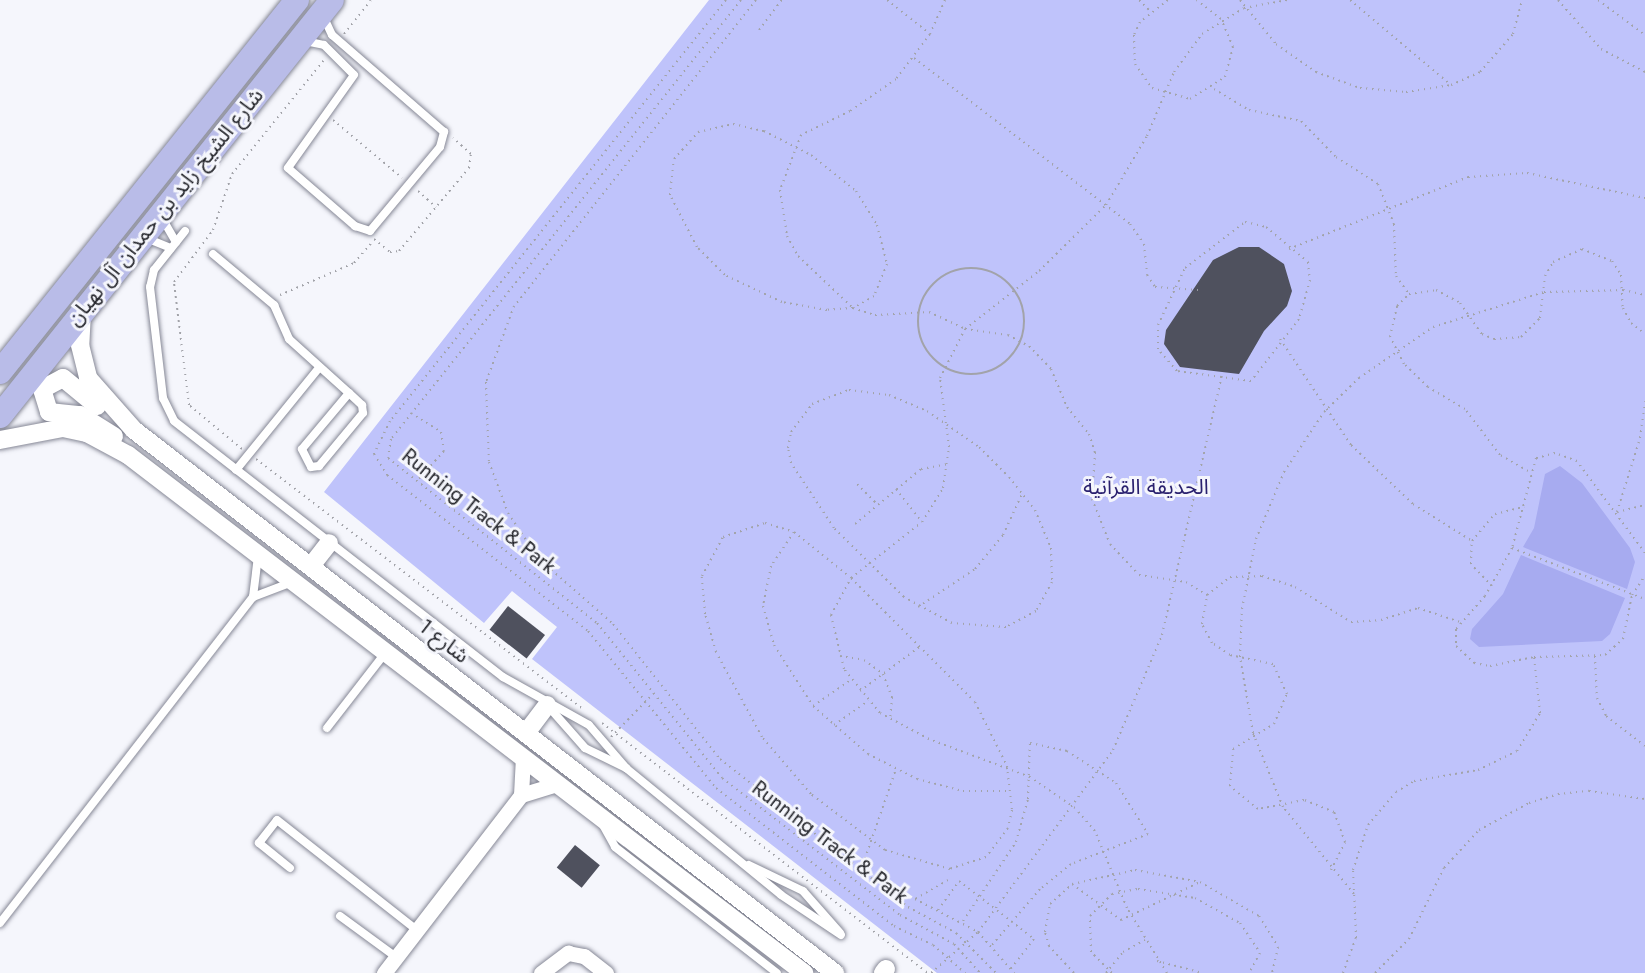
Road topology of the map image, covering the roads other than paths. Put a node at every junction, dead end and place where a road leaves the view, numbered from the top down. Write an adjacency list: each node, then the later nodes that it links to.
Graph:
1 (297, 0): 12 (main road, شارع الشيخ زايد بن حمدان آل نهيان)
2 (324, 3): 3 (main road, شارع الشيخ زايد بن حمدان آل نهيان); 3 (lane); 4 (main road)
3 (297, 42): 4 (main road, شارع الشيخ زايد بن حمدان آل نهيان)
4 (272, 72): 5 (main road, شارع الشيخ زايد بن حمدان آل نهيان)
5 (161, 214): 7 (main road, شارع الشيخ زايد بن حمدان آل نهيان); 8 (lane)
6 (185, 231): 8 (lane)
7 (141, 238): 8 (lane); 10 (main road, شارع الشيخ زايد بن حمدان آل نهيان)
8 (174, 245): 17 (lane)
9 (213, 254): 11 (lane)
10 (82, 311): 14 (main road, شارع الشيخ زايد بن حمدان آل نهيان); 15 (street, شارع 1)
11 (319, 368): 13 (lane); 17 (lane)
12 (0, 372)
13 (349, 393): 13 (lane)
14 (0, 416)
15 (134, 430): 18 (street); 21 (street, شارع 1)
16 (0, 440): 18 (street, شارع 1)
17 (236, 471): 19 (lane)
18 (172, 486): 20 (street, شارع 1)
19 (329, 543): 21 (street); 25 (lane)
20 (254, 549): 22 (street, شارع 1); 23 (lane)
21 (311, 566): 27 (street, شارع 1)
22 (298, 582): 23 (lane); 24 (street, شارع 1)
23 (253, 597): 36 (lane)
24 (387, 651): 26 (lane); 28 (street, شارع 1)
25 (547, 705): 27 (street); 29 (lane); 29 (lane)
26 (327, 728)
27 (526, 733): 44 (street, شارع 1)
28 (523, 757): 30 (street, شارع 1); 31 (street)
29 (626, 768): 33 (lane)
30 (557, 784): 31 (street); 32 (street, شارع 1)
31 (521, 795): 37 (street)
32 (599, 815): 42 (lane); 43 (street, شارع 1)
33 (748, 865): 33 (lane)
34 (290, 868): 37 (lane)
35 (340, 916): 38 (lane)
36 (0, 923)
37 (417, 930): 38 (street)
38 (396, 957): 39 (street)
39 (384, 973)
40 (541, 973): 41 (street)
41 (606, 973)
42 (777, 973)
43 (804, 973)
44 (835, 973)

